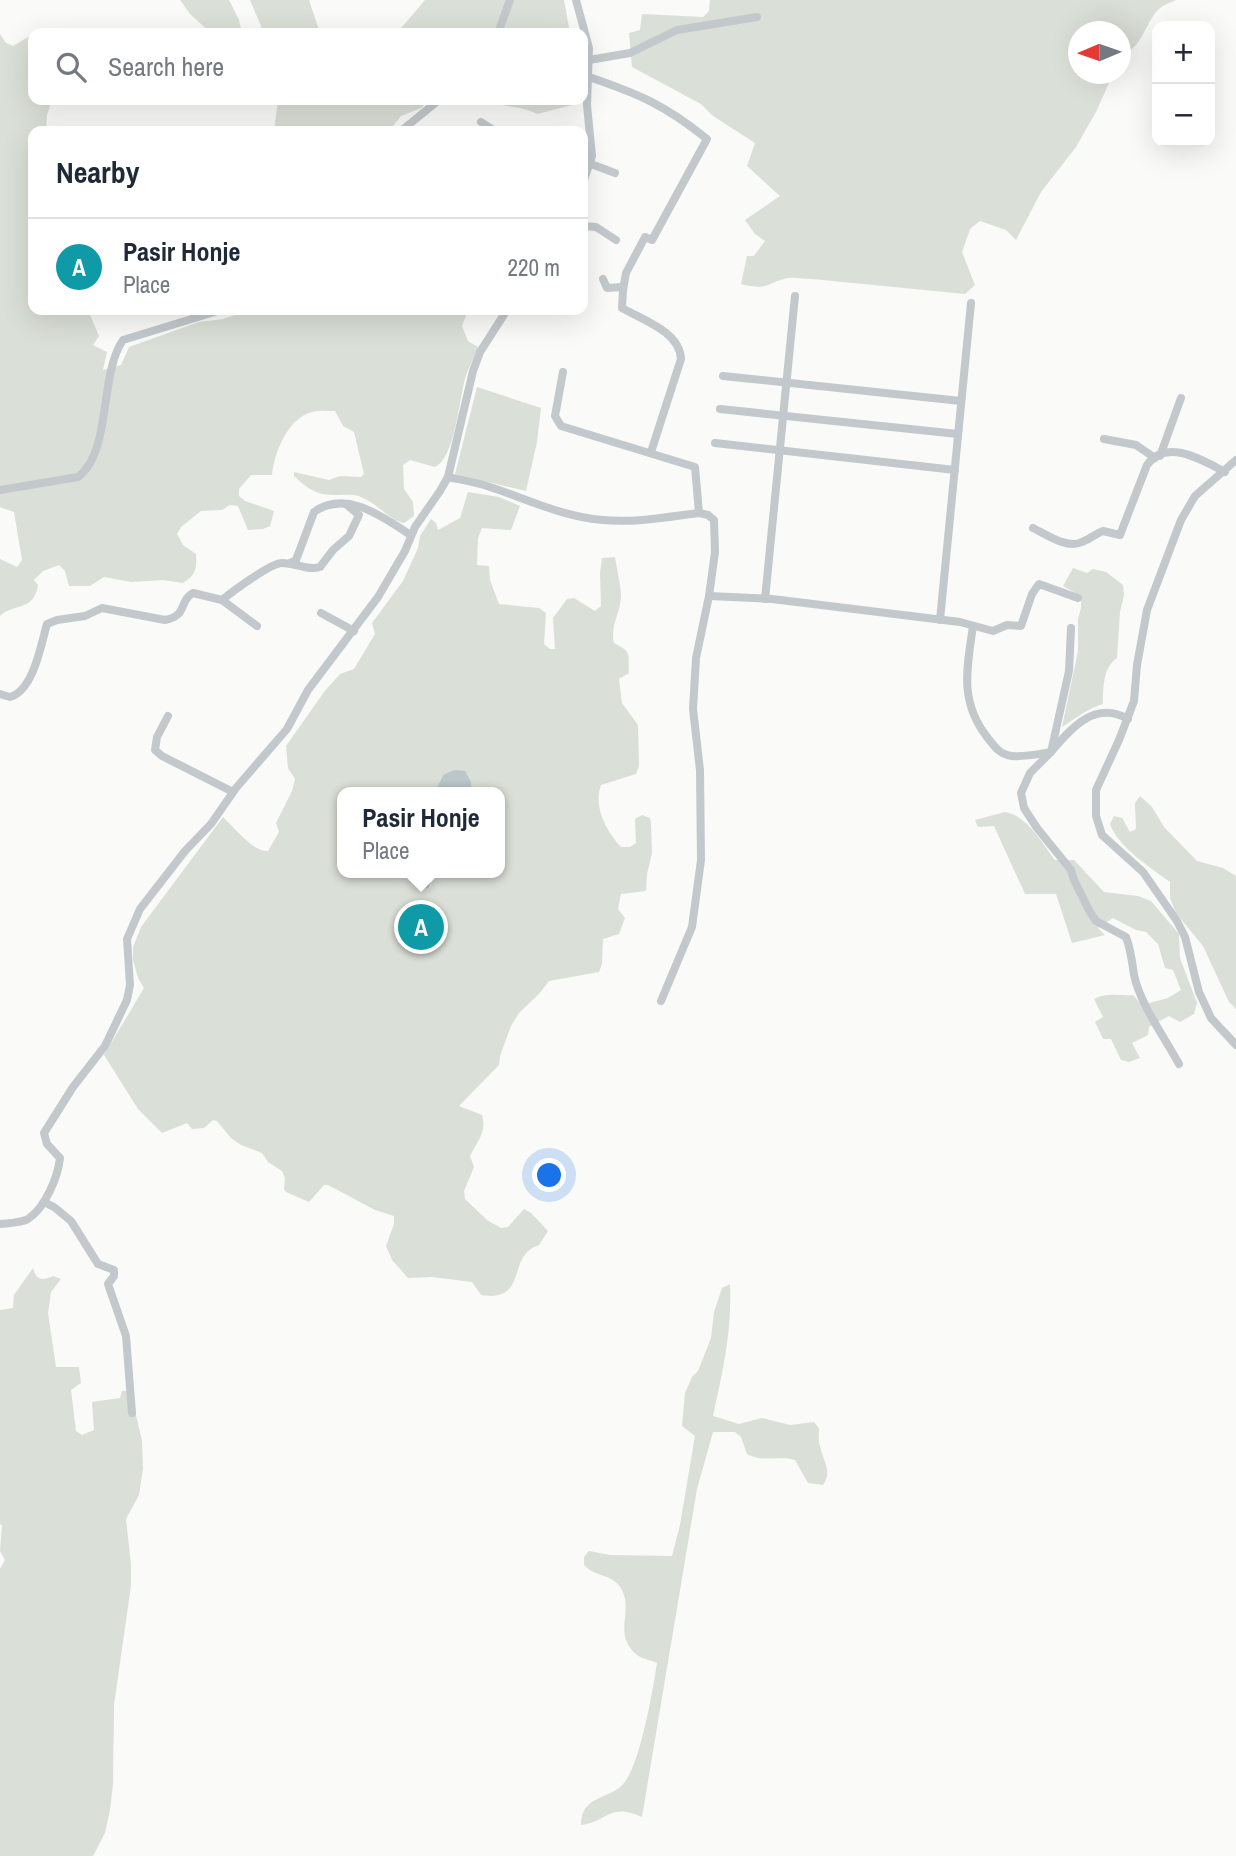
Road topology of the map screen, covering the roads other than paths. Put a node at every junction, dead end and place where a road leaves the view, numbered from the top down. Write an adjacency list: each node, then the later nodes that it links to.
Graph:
1 (510, 0): 4 (street)
2 (576, 0): 5 (street)
3 (757, 16): 7 (street)
4 (500, 28)
5 (584, 28)
6 (588, 44): 7 (street)
7 (589, 60): 8 (street)
8 (589, 77): 9 (street); 21 (street)
9 (588, 91)
10 (433, 105): 13 (street)
11 (587, 105): 15 (street)
12 (481, 122): 14 (street)
13 (407, 126)
14 (487, 126)
15 (588, 157)
16 (588, 164): 17 (street)
17 (615, 173)
18 (588, 226): 19 (street)
19 (616, 240)
20 (603, 279): 21 (street)
21 (623, 290): 37 (street)
22 (795, 296): 28 (street)
23 (971, 303): 30 (street)
24 (205, 315): 43 (street)
25 (504, 315): 42 (street)
26 (564, 372): 37 (street)
27 (723, 376): 28 (street)
28 (787, 382): 30 (street); 32 (street)
29 (1181, 398): 38 (street)
30 (961, 401): 33 (street)
31 (720, 409): 32 (street)
32 (783, 416): 33 (street); 36 (street)
33 (958, 434): 40 (street)
34 (1104, 439): 38 (street)
35 (715, 443): 36 (street)
36 (780, 450): 40 (street); 51 (street)
37 (651, 452): 45 (street)
38 (1157, 457): 41 (street); 46 (street)
39 (1236, 460): 41 (street)
40 (954, 470): 54 (street)
41 (1224, 472): 61 (street)
42 (448, 477): 45 (street); 47 (street)
43 (0, 490)
44 (348, 505): 47 (street); 48 (street); 48 (street)
45 (699, 513): 49 (street)
46 (1033, 528)
47 (411, 535): 58 (street)
48 (290, 563): 52 (street)
49 (709, 596): 51 (street); 64 (street)
50 (1078, 598): 56 (street)
51 (765, 599): 54 (street)
52 (222, 600): 55 (street); 59 (street)
53 (321, 613): 58 (street)
54 (940, 620): 56 (street)
55 (257, 626)
56 (973, 626): 62 (street)
57 (1071, 628): 62 (street)
58 (355, 631): 63 (street)
59 (0, 694)
60 (168, 716): 63 (street)
61 (1128, 719): 62 (street); 65 (street)
62 (1051, 752): 66 (street)
63 (233, 792): 67 (street)
64 (661, 1001)
65 (1236, 1045)
66 (1180, 1064)
67 (44, 1202): 68 (street); 69 (street)
68 (0, 1224)
69 (132, 1413)

